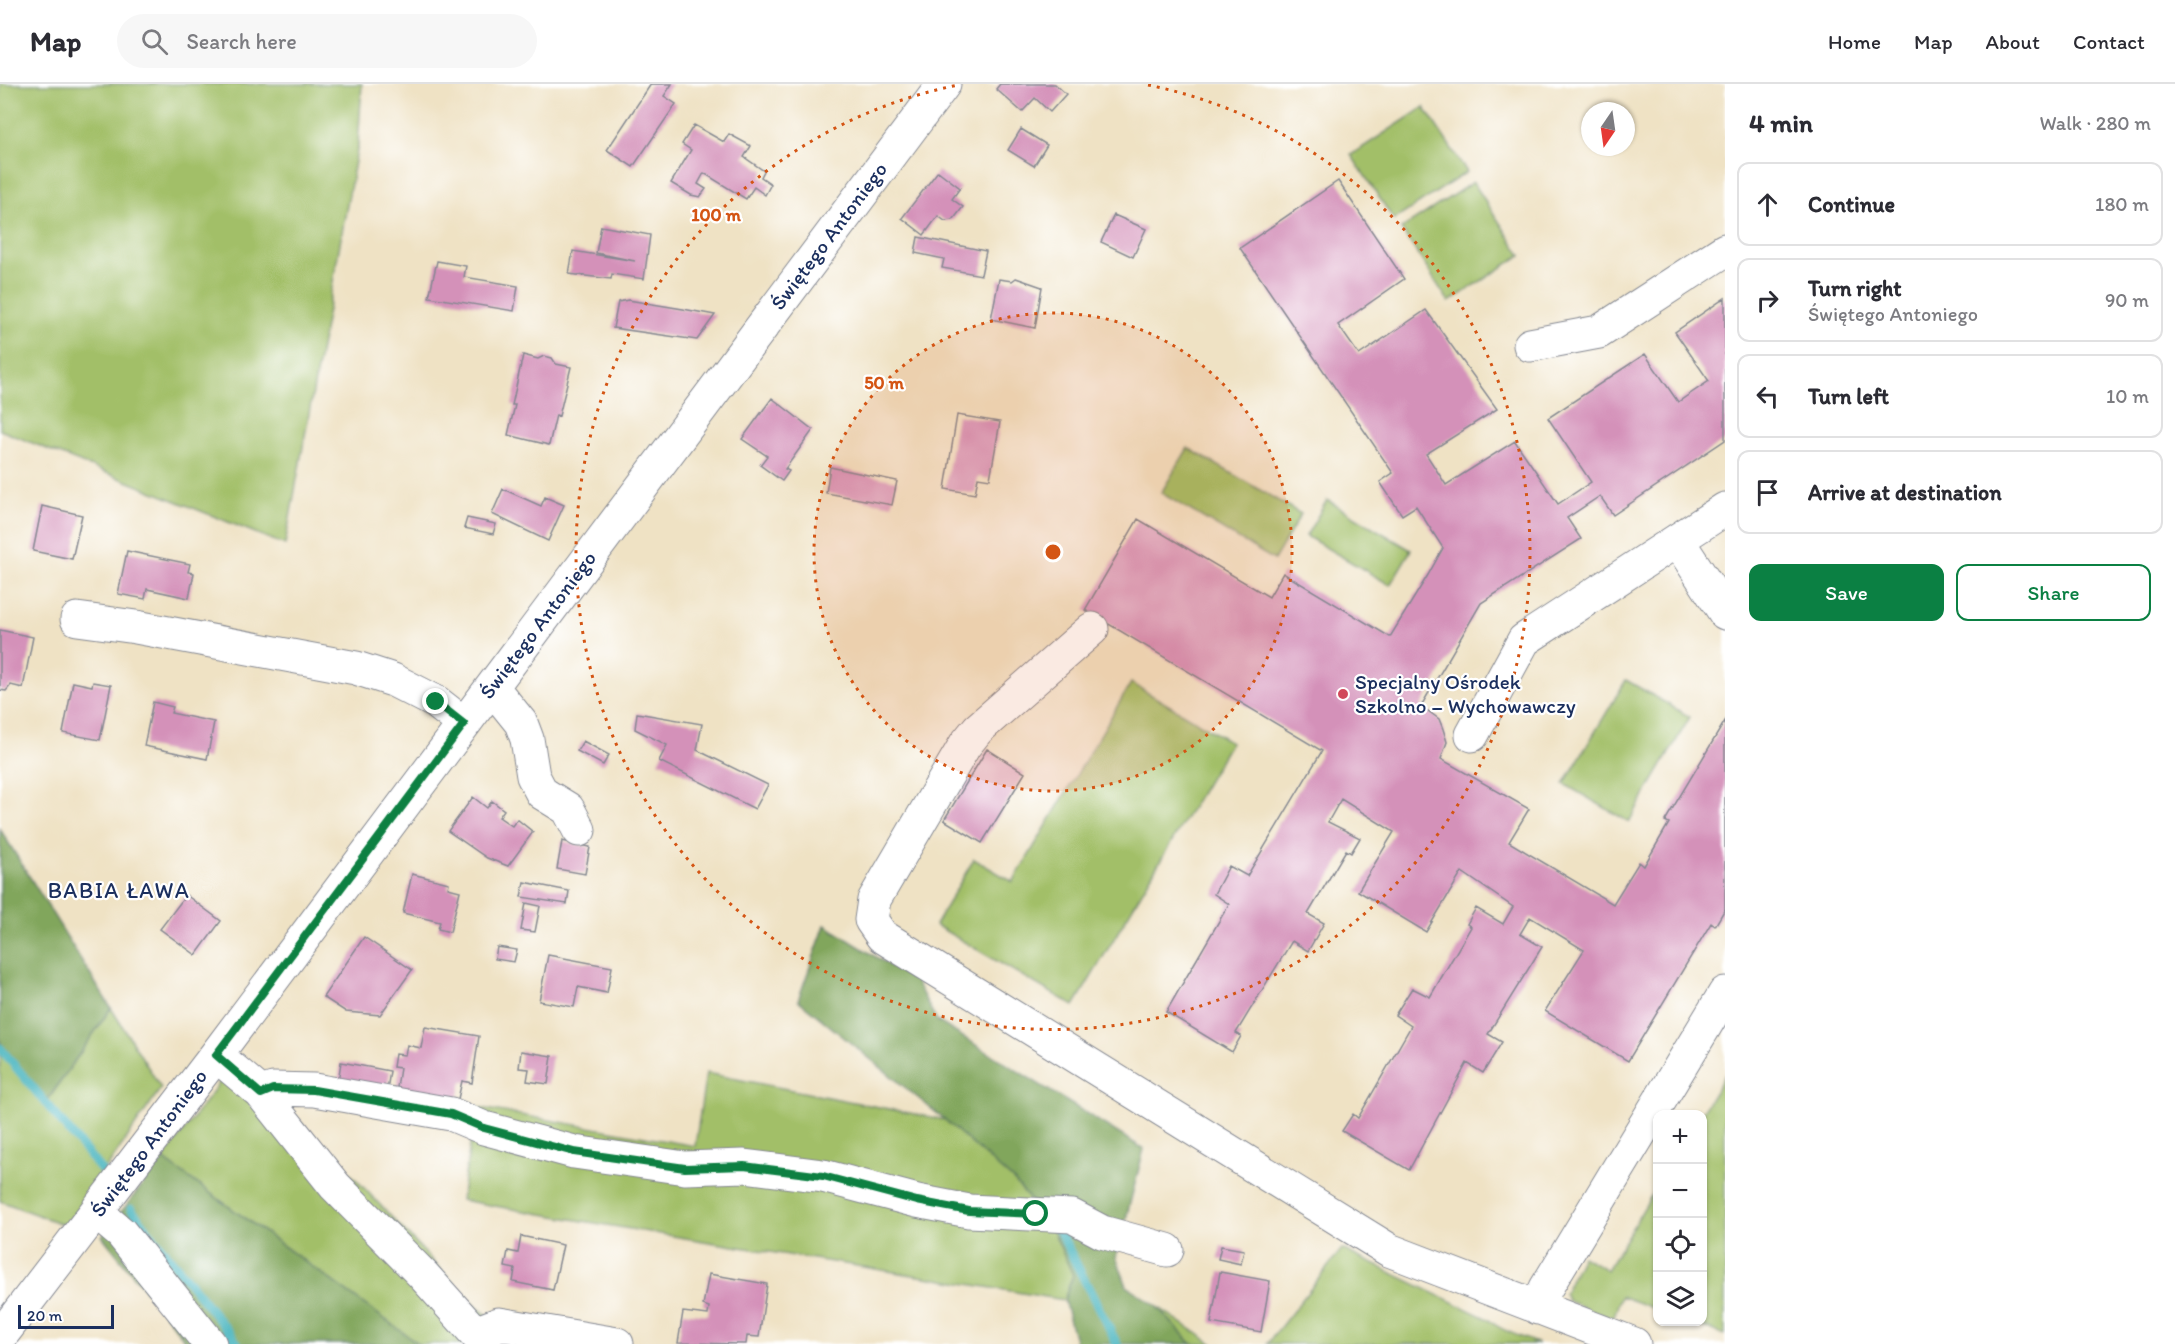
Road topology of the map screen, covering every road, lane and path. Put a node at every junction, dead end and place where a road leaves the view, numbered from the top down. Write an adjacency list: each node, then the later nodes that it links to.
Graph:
1 (944, 84): 9 (street, Świętego Antoniego)
2 (1725, 250): 3 (street)
3 (1530, 345)
4 (1725, 509): 5 (street)
5 (1678, 541): 6 (street); 11 (street)
6 (1725, 614)
7 (77, 620): 10 (street)
8 (1092, 629): 18 (street)
9 (492, 687): 10 (street, Świętego Antoniego); 12 (street)
10 (464, 724): 14 (street, Świętego Antoniego)
11 (1472, 735)
12 (579, 830)
13 (1725, 993): 18 (street)
14 (216, 1055): 15 (street); 16 (street, Świętego Antoniego)
15 (261, 1094): 17 (street); 20 (street)
16 (96, 1212): 19 (street, Świętego Antoniego); 21 (street)
17 (1167, 1250)
18 (1538, 1308): 23 (street)
19 (0, 1337)
20 (480, 1338): 22 (street)
21 (210, 1344)
22 (617, 1344)
23 (1634, 1344)

